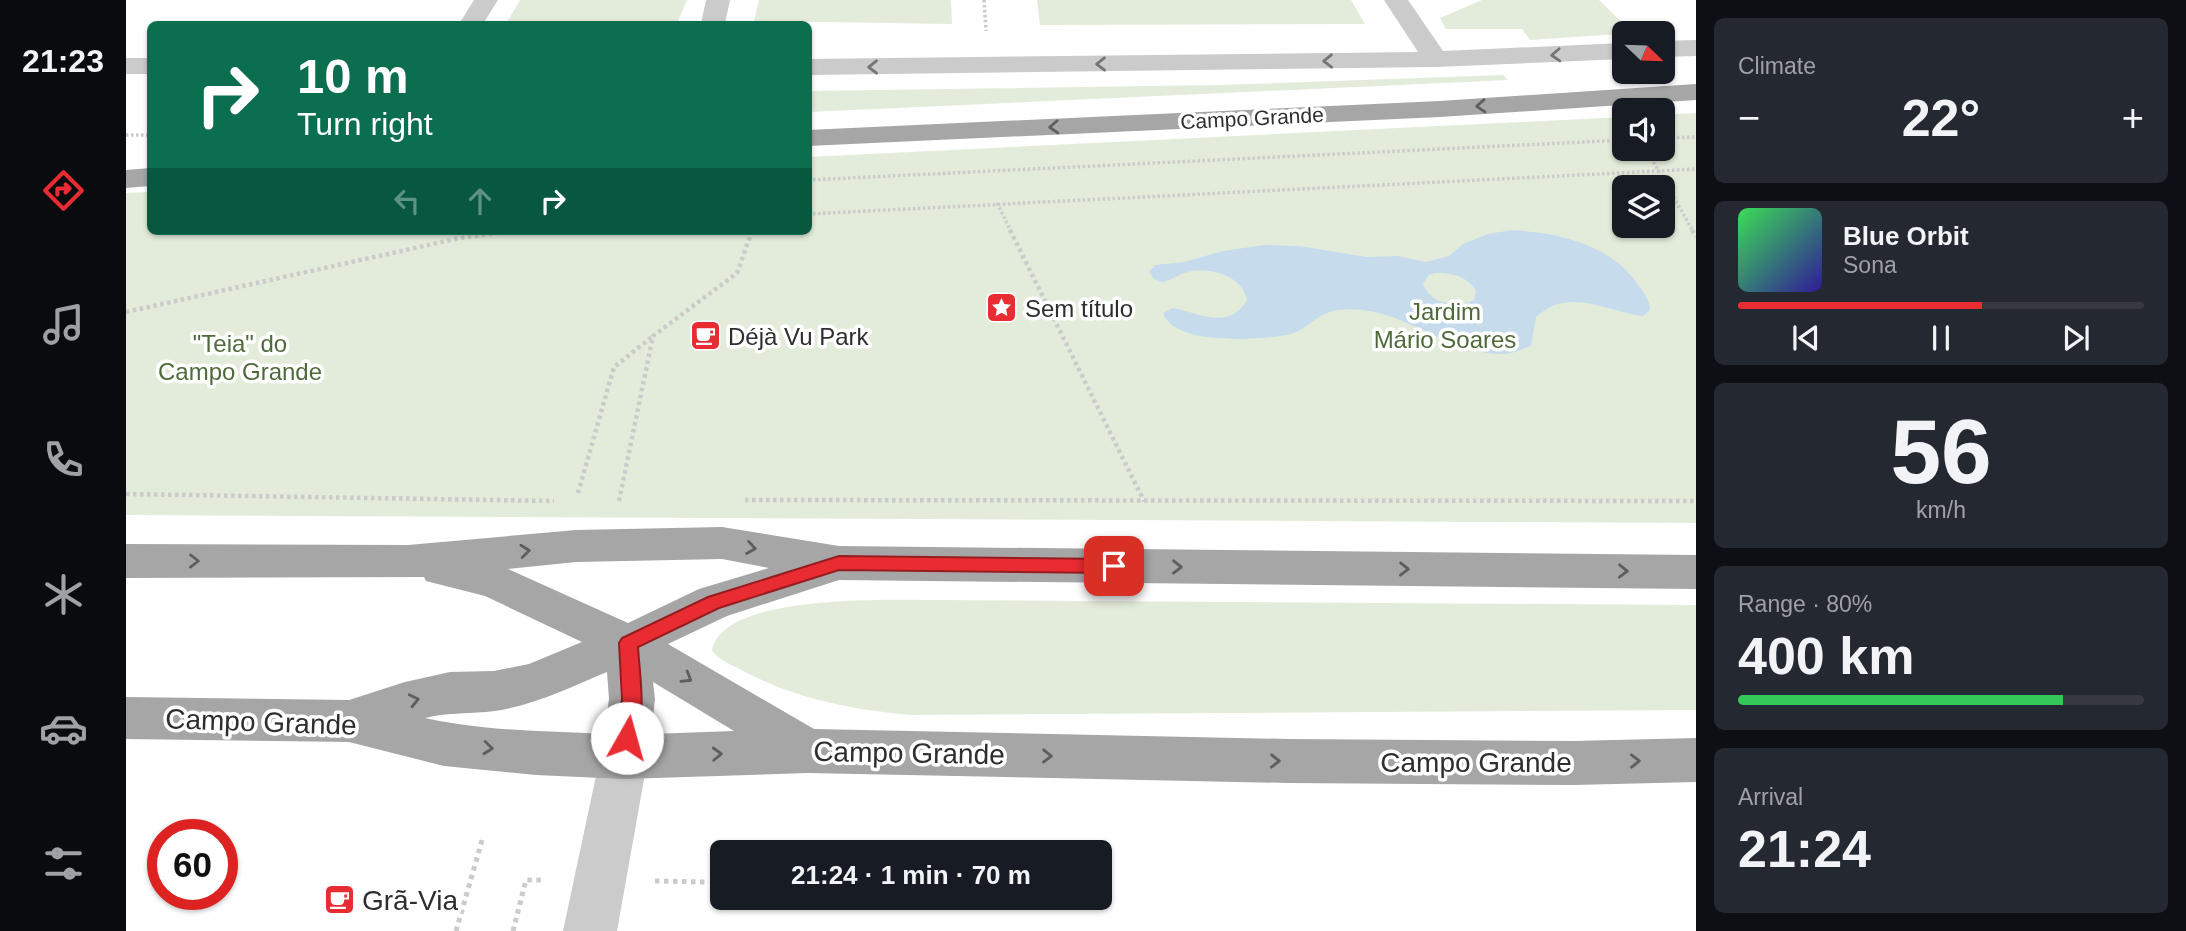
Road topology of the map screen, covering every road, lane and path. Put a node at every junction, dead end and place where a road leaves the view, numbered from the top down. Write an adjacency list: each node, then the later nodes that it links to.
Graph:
1 (486, 0): 5 (street)
2 (718, 0): 6 (street)
3 (984, 0): 7 (path)
4 (1396, 0): 11 (street)
5 (473, 21)
6 (714, 21)
7 (987, 39)
8 (1696, 48): 9 (street)
9 (1675, 49)
10 (1612, 52): 11 (street, one-way to 11)
11 (1436, 59): 14 (street, one-way to 14)
12 (126, 66): 13 (street)
13 (147, 66)
14 (812, 67)
15 (1696, 92): 20 (main road, Campo Grande, one-way to 20)
16 (126, 135): 17 (path)
17 (147, 135)
18 (1696, 136): 19 (path)
19 (1675, 137)
20 (812, 138)
21 (1612, 141): 29 (path)
22 (126, 154): 23 (main road)
23 (147, 155)
24 (1652, 161): 26 (path)
25 (1696, 169): 26 (path)
26 (1657, 170): 30 (path); 34 (path)
27 (147, 177): 28 (main road)
28 (126, 179)
29 (812, 180)
30 (996, 203): 31 (path); 41 (path)
31 (812, 214)
32 (482, 235): 35 (path)
33 (751, 235): 36 (path)
34 (1696, 237)
35 (126, 312)
36 (653, 336): 37 (path); 44 (path)
37 (578, 493)
38 (126, 494): 40 (path)
39 (741, 500): 41 (path)
40 (564, 501)
41 (1144, 501): 42 (path)
42 (1696, 501)
43 (606, 502): 44 (path)
44 (619, 502): 45 (path)
45 (633, 502)
46 (126, 561): 47 (main road, one-way to 47)
47 (408, 562): 48 (main road, one-way to 48); 50 (main road)
48 (839, 563): 49 (main road, one-way to 49); 50 (main road)
49 (1696, 572)
50 (628, 643): 52 (main road, one-way to 50); 53 (main road, one-way to 53); 54 (main road)
51 (126, 718): 52 (main road, Campo Grande)
52 (349, 721): 54 (main road, Campo Grande, one-way to 54)
53 (808, 751): 54 (main road, Campo Grande, one-way to 53); 55 (main road, Campo Grande, one-way to 55)
54 (624, 757): 58 (street)
55 (1696, 760)
56 (483, 837): 57 (path)
57 (456, 931)
58 (590, 931)

